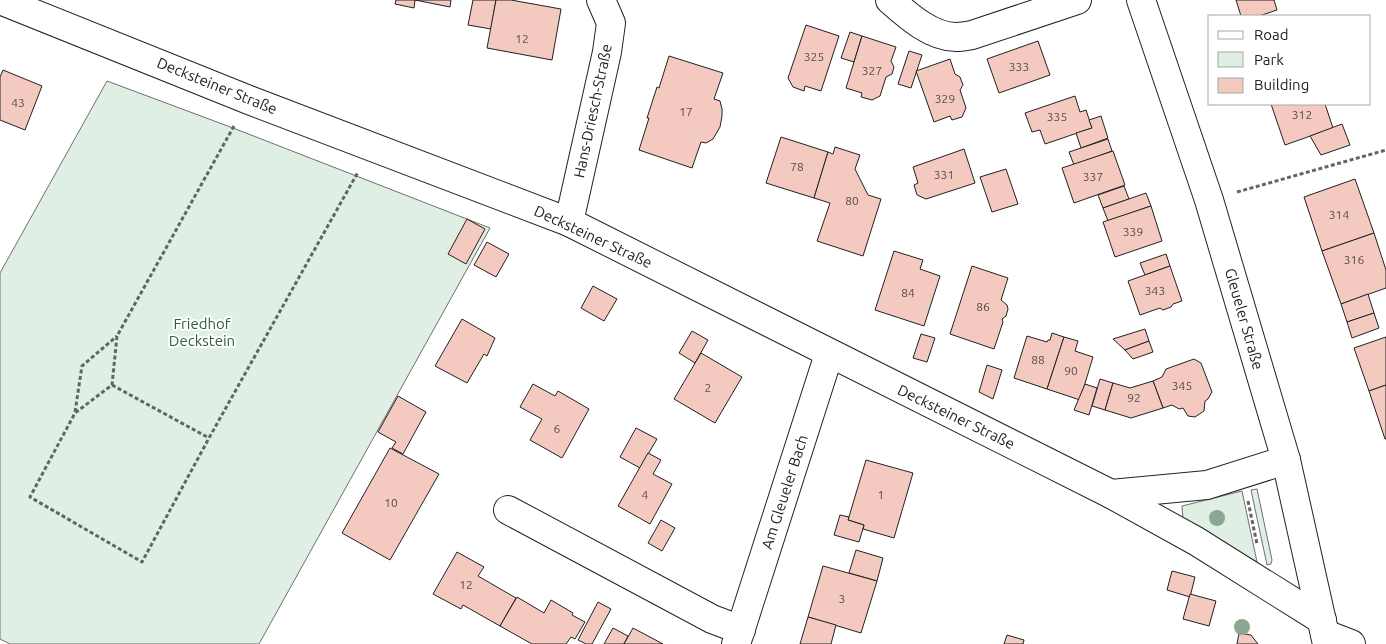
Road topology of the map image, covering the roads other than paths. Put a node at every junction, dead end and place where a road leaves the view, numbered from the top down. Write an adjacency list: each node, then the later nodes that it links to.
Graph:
1 (0, 0): 6 (street, Decksteiner Straße)
2 (600, 0): 6 (street, Hans-Driesch-Straße)
3 (890, 0): 4 (street)
4 (1077, 0)
5 (1141, 0): 8 (street, Gleueler Straße)
6 (569, 222): 7 (street, Decksteiner Straße)
7 (829, 354): 9 (street, Decksteiner Straße); 12 (street, Am Gleueler Bach)
8 (1286, 460): 9 (street); 11 (street, Gleueler Straße)
9 (1111, 494): 11 (street, Decksteiner Straße)
10 (508, 510): 12 (street, Am Gleueler Bach)
11 (1324, 633): 13 (street, Decksteiner Straße)
12 (738, 637)
13 (1351, 644)

